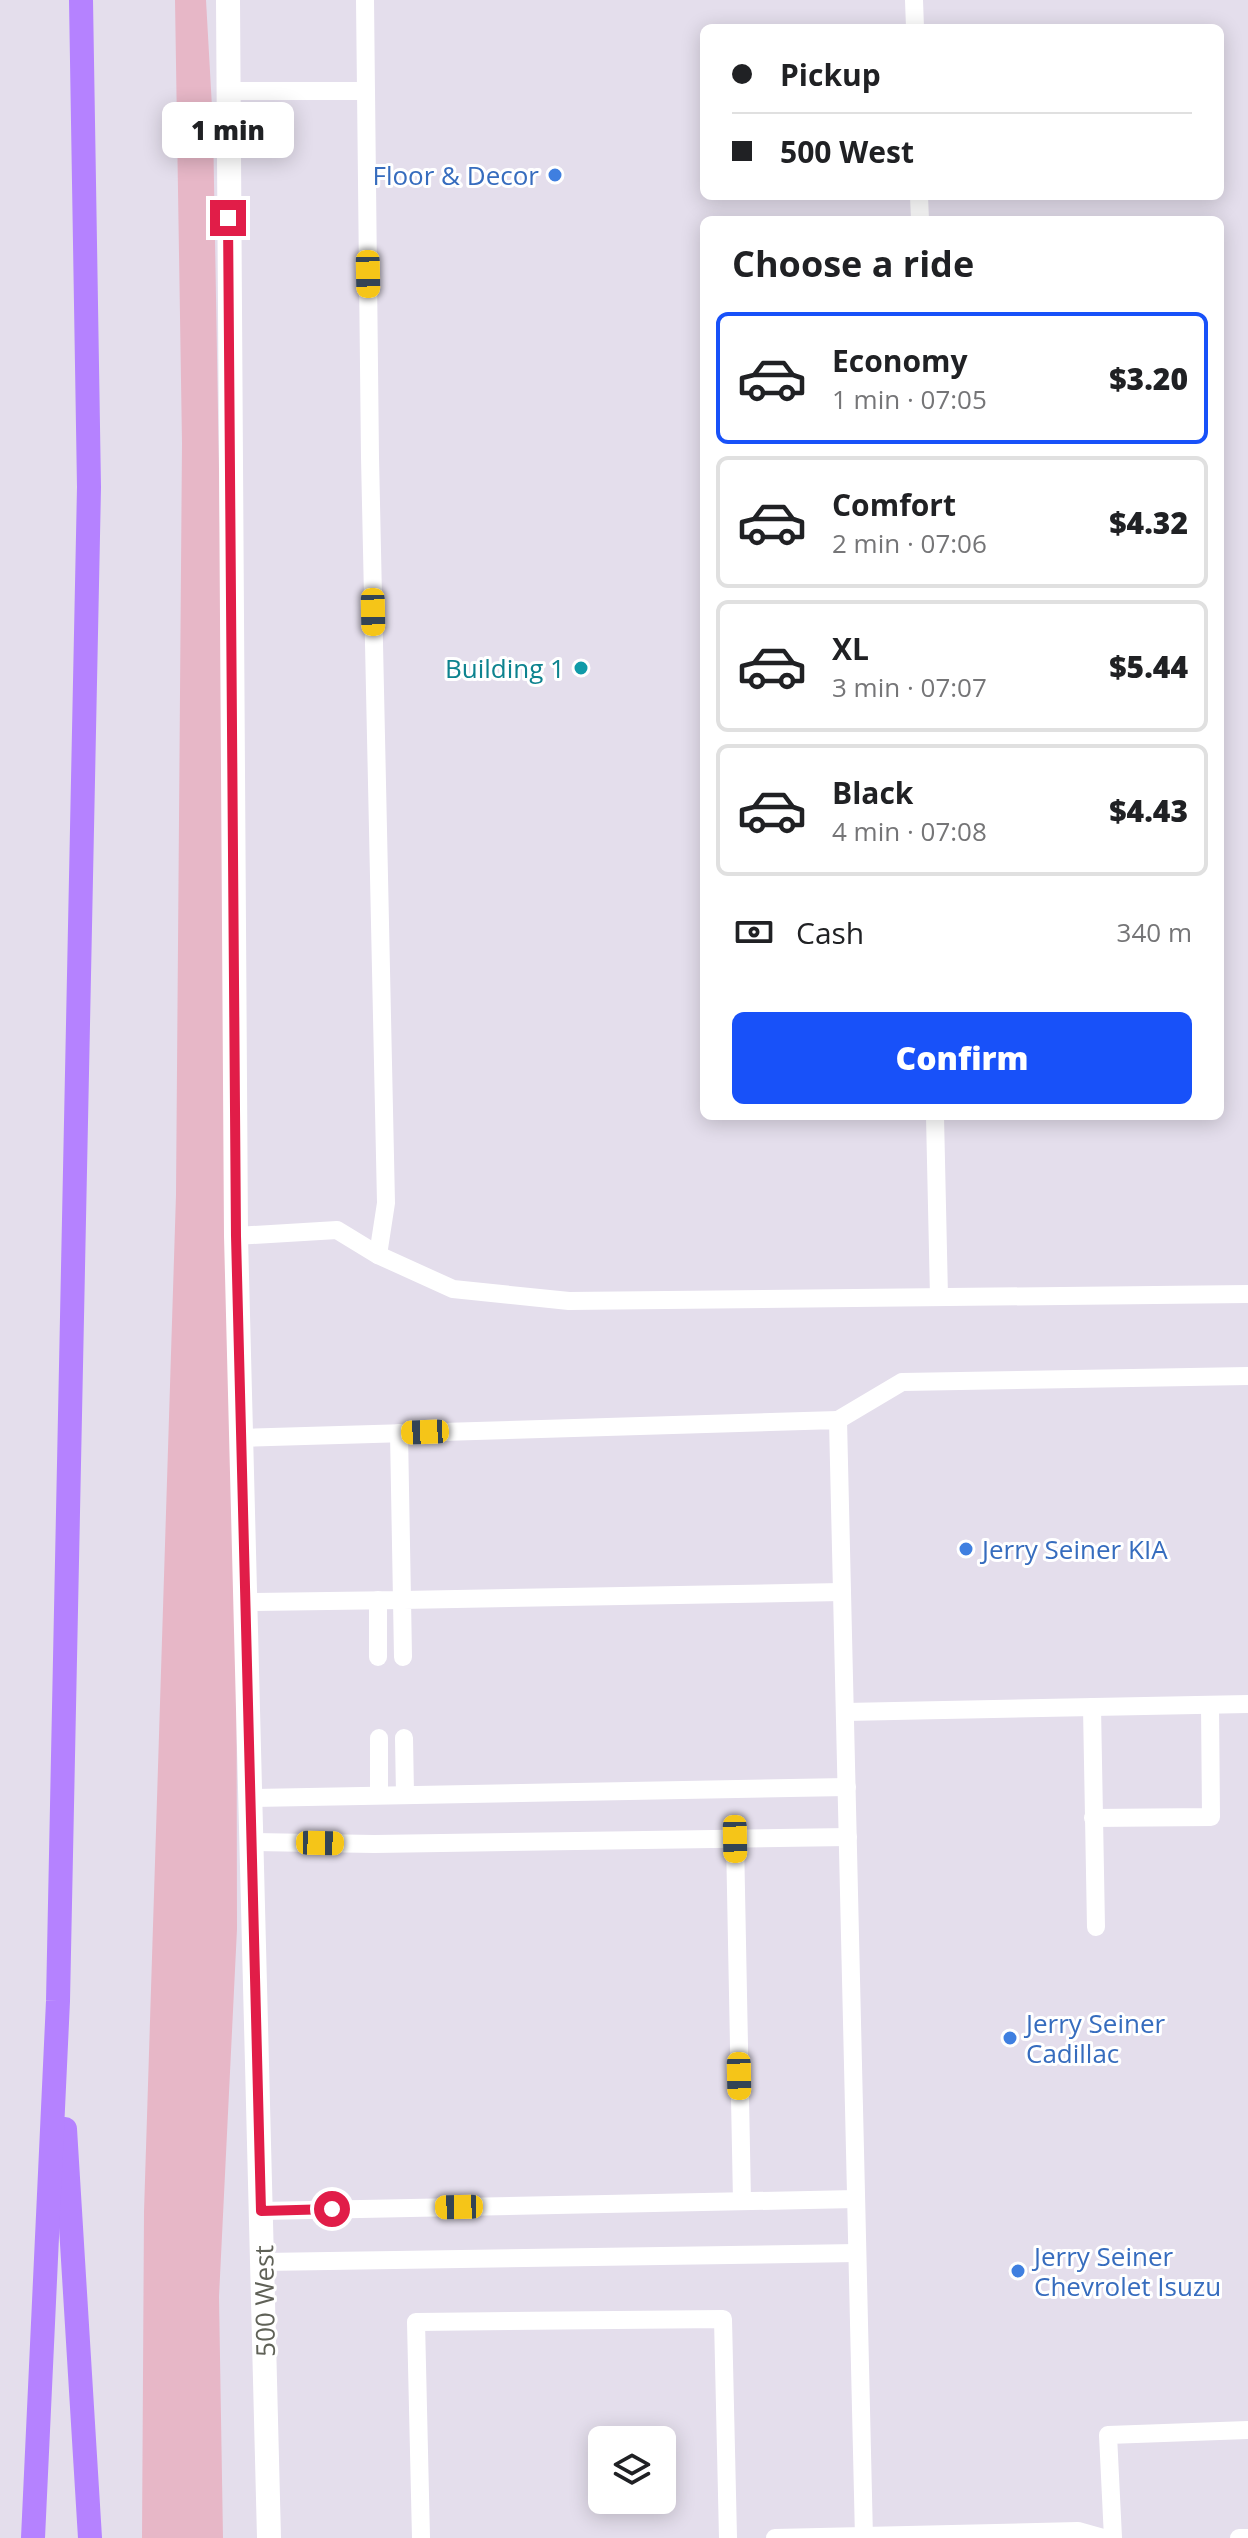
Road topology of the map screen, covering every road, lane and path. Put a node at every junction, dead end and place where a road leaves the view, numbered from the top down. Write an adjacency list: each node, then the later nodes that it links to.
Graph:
1 (81, 0): 38 (highway)
2 (228, 0): 6 (street, 500 West)
3 (365, 0): 7 (lane)
4 (914, 0): 5 (lane)
5 (915, 24)
6 (227, 91): 7 (lane); 9 (street, 500 West)
7 (366, 91): 10 (lane)
8 (935, 1120): 12 (lane)
9 (236, 1236): 10 (lane); 16 (street, 500 West)
10 (378, 1255): 12 (lane)
11 (1248, 1294): 12 (lane)
12 (939, 1297)
13 (1248, 1376): 14 (lane)
14 (838, 1420): 15 (lane); 17 (lane)
15 (399, 1433): 16 (lane); 19 (lane)
16 (241, 1438): 20 (street, 500 West)
17 (842, 1592): 19 (lane); 26 (lane)
18 (378, 1600): 19 (lane); 20 (lane); 21 (lane)
19 (402, 1600): 22 (lane)
20 (245, 1602): 32 (street, 500 West)
21 (378, 1657)
22 (403, 1657)
23 (1248, 1704): 24 (lane)
24 (1210, 1705): 25 (lane); 33 (lane)
25 (1092, 1707): 26 (lane); 33 (lane)
26 (845, 1712): 29 (lane)
27 (379, 1738): 31 (lane)
28 (404, 1738): 30 (lane)
29 (847, 1787): 30 (lane); 34 (lane)
30 (405, 1794): 31 (lane)
31 (379, 1795): 32 (lane)
32 (252, 1798): 36 (street, 500 West)
33 (1093, 1818): 37 (lane)
34 (848, 1837): 35 (lane); 39 (lane)
35 (735, 1839): 36 (lane); 40 (lane)
36 (253, 1842): 41 (street, 500 West)
37 (1096, 1927)
38 (58, 2001): 46 (highway); 47 (highway)
39 (856, 2199): 40 (lane); 42 (lane)
40 (742, 2201): 41 (lane)
41 (261, 2211): 43 (street, 500 West)
42 (857, 2253): 43 (lane); 45 (lane)
43 (263, 2262): 48 (street, 500 West)
44 (1248, 2430): 53 (lane)
45 (864, 2537): 51 (lane); 52 (lane)
46 (33, 2538)
47 (90, 2538)
48 (269, 2538)
49 (421, 2538): 50 (lane)
50 (728, 2538)
51 (775, 2538)
52 (1103, 2538)
53 (1113, 2538)
54 (1239, 2538): 55 (lane)
55 (1248, 2538)

